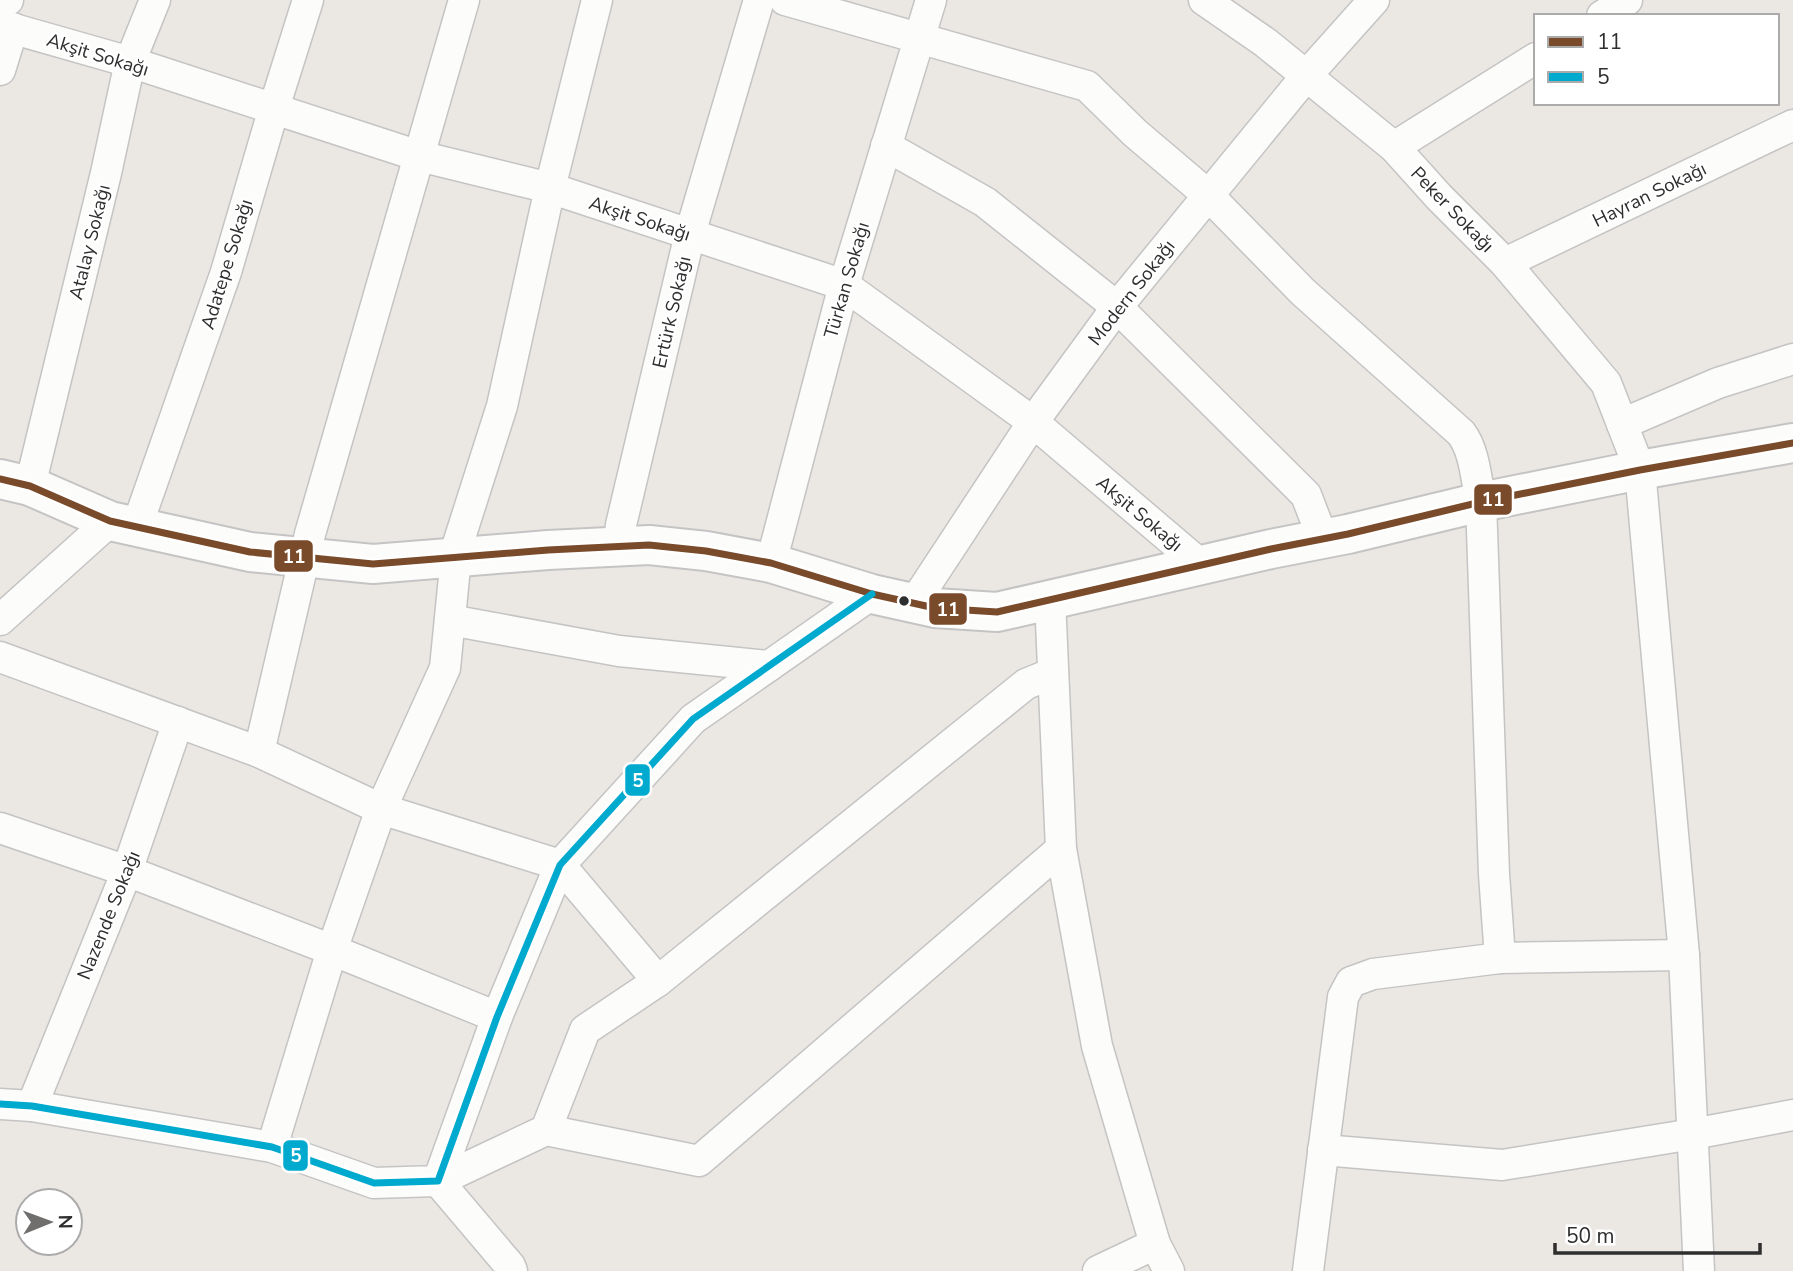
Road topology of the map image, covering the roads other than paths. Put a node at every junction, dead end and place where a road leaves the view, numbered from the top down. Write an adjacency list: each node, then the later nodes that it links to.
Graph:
1 (155, 0): 15 (street, Atalay Sokağı)
2 (308, 0): 18 (street, Adatepe Sokağı)
3 (464, 0): 22 (street)
4 (597, 0): 23 (street)
5 (759, 0): 25 (street, Ertürk Sokağı)
6 (785, 0): 13 (street)
7 (931, 0): 13 (street, Türkan Sokağı)
8 (1205, 0): 17 (street, Peker Sokağı)
9 (1374, 0): 17 (street, Modern Sokağı)
10 (1627, 0): 12 (street)
11 (5, 14): 15 (street, Akşit Sokağı); 16 (street)
12 (1605, 14)
13 (919, 39): 20 (street, Türkan Sokağı); 24 (street)
14 (1534, 59): 21 (street)
15 (130, 62): 18 (street, Akşit Sokağı); 34 (street, Atalay Sokağı)
16 (0, 70)
17 (1307, 75): 21 (street, Peker Sokağı); 24 (street, Modern Sokağı)
18 (274, 108): 22 (street, Akşit Sokağı); 36 (street, Adatepe Sokağı)
19 (1793, 125): 26 (street, Hayran Sokağı)
20 (886, 146): 27 (street, Türkan Sokağı); 28 (street)
21 (1394, 148): 26 (street, Peker Sokağı)
22 (419, 156): 23 (street, Akşit Sokağı); 39 (street)
23 (550, 188): 25 (street, Akşit Sokağı); 40 (street)
24 (1208, 195): 28 (street, Modern Sokağı); 35 (street)
25 (690, 234): 27 (street, Akşit Sokağı); 38 (street, Ertürk Sokağı)
26 (1505, 263): 31 (street, Peker Sokağı)
27 (844, 285): 30 (street, Akşit Sokağı); 41 (street, Türkan Sokağı)
28 (1116, 307): 30 (street, Modern Sokağı); 37 (street)
29 (1793, 359): 31 (street)
30 (1033, 422): 42 (street, Akşit Sokağı); 45 (street, Modern Sokağı)
31 (1622, 424): 33 (street, Peker Sokağı)
32 (1793, 443): 33 (street)
33 (1640, 470): 35 (street); 59 (street, Peker Sokağı)
34 (15, 482): 36 (street)
35 (1481, 502): 37 (street); 60 (street)
36 (123, 523): 39 (street); 46 (street)
37 (1323, 539): 42 (street)
38 (619, 546): 40 (street); 41 (street)
39 (305, 557): 40 (street); 52 (street)
40 (456, 557): 47 (street)
41 (771, 562): 43 (street)
42 (1202, 565): 44 (street)
43 (872, 594): 45 (street); 49 (street)
44 (1050, 600): 45 (street); 50 (street)
45 (914, 603)
46 (0, 620)
47 (450, 620): 49 (street); 53 (street)
48 (0, 657): 51 (street)
49 (769, 666): 56 (street)
50 (1052, 673): 55 (street); 61 (street)
51 (178, 722): 52 (street); 57 (street, Nazende Sokağı)
52 (259, 752): 53 (street)
53 (381, 809): 56 (street); 58 (street)
54 (0, 828): 57 (street)
55 (1061, 849): 66 (street); 71 (street)
56 (560, 865): 61 (street); 62 (street)
57 (127, 871): 58 (street); 64 (street, Nazende Sokağı)
58 (332, 950): 62 (street); 68 (street)
59 (1684, 955): 60 (street); 67 (street, Peker Sokağı)
60 (1500, 958): 69 (street)
61 (658, 981): 66 (street)
62 (496, 1017): 70 (street)
63 (0, 1104): 64 (street)
64 (32, 1106): 68 (street)
65 (1793, 1115): 67 (street)
66 (546, 1130): 70 (street)
67 (1693, 1135): 69 (street); 76 (street, Peker Sokağı)
68 (272, 1147): 70 (street)
69 (1324, 1150): 75 (street)
70 (438, 1181): 72 (street)
71 (1155, 1244): 73 (street); 74 (street)
72 (512, 1271)
73 (1098, 1271)
74 (1169, 1271)
75 (1308, 1271)
76 (1699, 1271)

